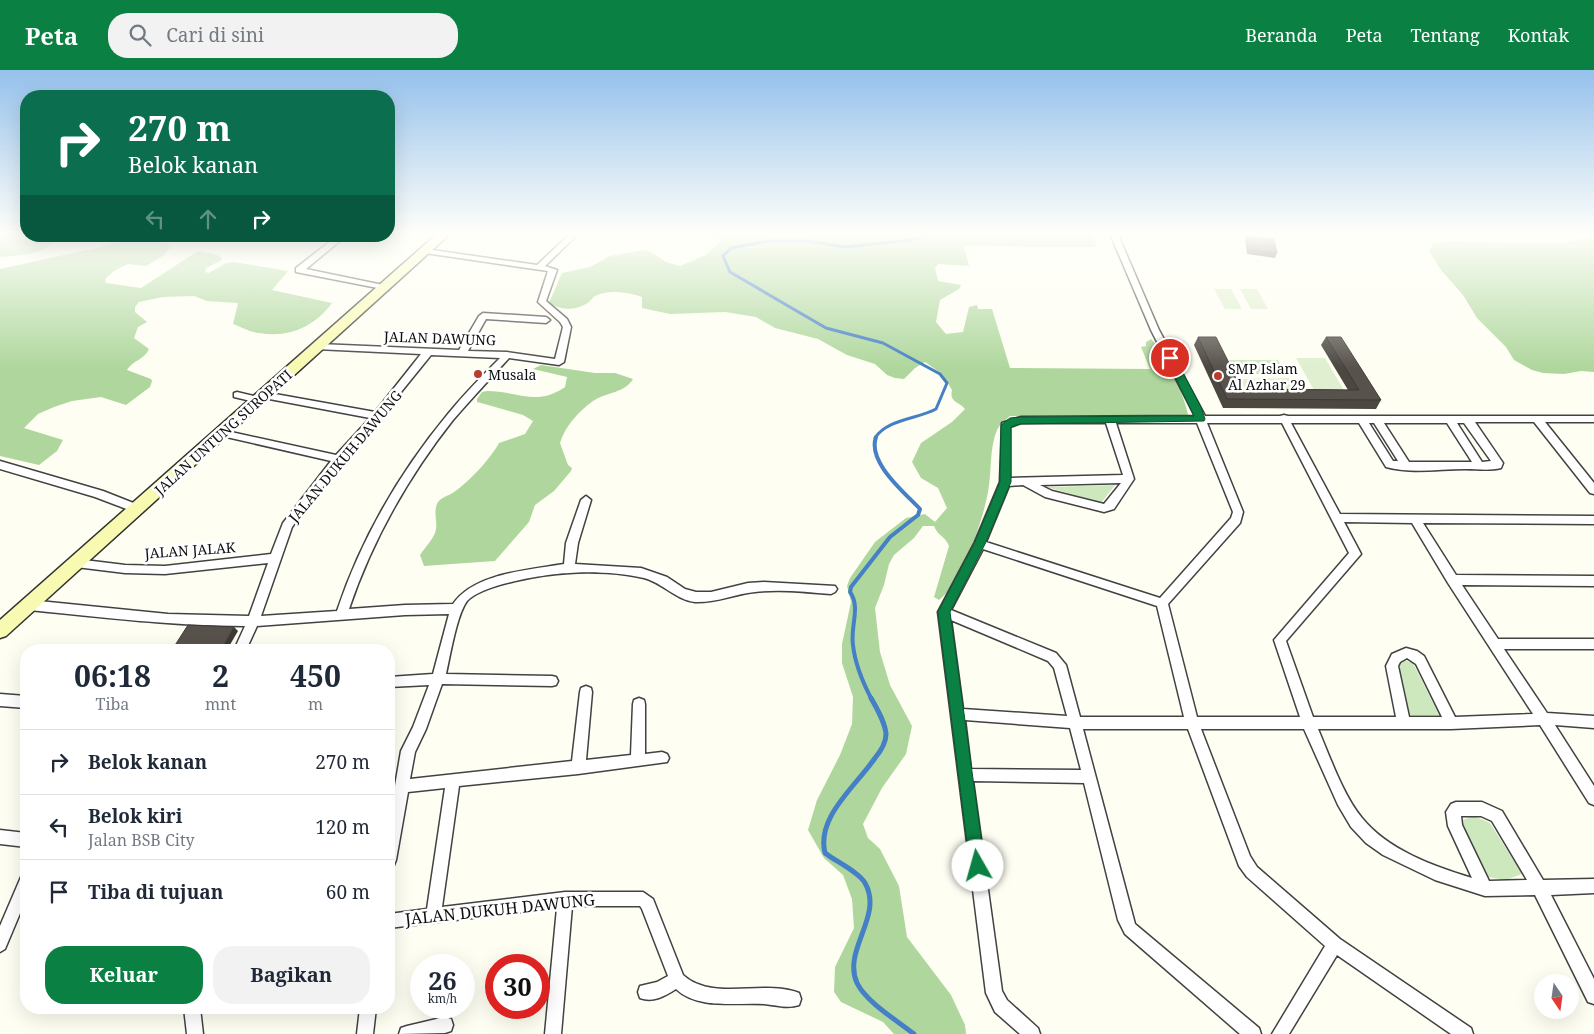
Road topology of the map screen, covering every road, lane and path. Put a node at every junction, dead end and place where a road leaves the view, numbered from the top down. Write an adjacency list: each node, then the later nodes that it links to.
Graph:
1 (338, 278): 5 (street)
2 (396, 278): 5 (main road, JALAN UNTUNG SUROPATI)
3 (550, 278): 10 (street, JALAN DAWUNG)
4 (1133, 278): 15 (street)
5 (385, 288): 7 (main road, JALAN UNTUNG SUROPATI)
6 (546, 320): 9 (street)
7 (318, 347): 8 (street, JALAN DAWUNG); 12 (main road, JALAN UNTUNG SUROPATI)
8 (427, 353): 9 (street, JALAN DAWUNG); 13 (street, JALAN DUKUH DAWUNG)
9 (462, 353): 10 (street, JALAN DAWUNG)
10 (506, 355): 48 (street)
11 (238, 395): 12 (street)
12 (261, 398): 13 (street); 23 (main road, JALAN UNTUNG SUROPATI)
13 (377, 416): 24 (street, JALAN DUKUH DAWUNG)
14 (1284, 418): 15 (street); 16 (street); 34 (street)
15 (1200, 419): 22 (street); 44 (street)
16 (1362, 419): 17 (street); 26 (street)
17 (1377, 419): 18 (street); 26 (street)
18 (1450, 419): 19 (street); 27 (street)
19 (1467, 419): 20 (street); 27 (street)
20 (1537, 419): 21 (street); 31 (street)
21 (1594, 419)
22 (1110, 420): 28 (street); 29 (street)
23 (222, 432): 24 (street); 33 (main road, JALAN UNTUNG SUROPATI)
24 (338, 459): 38 (street, JALAN DUKUH DAWUNG)
25 (0, 465): 33 (street)
26 (1406, 466): 27 (street)
27 (1479, 466)
28 (1129, 479): 30 (street); 30 (street)
29 (1005, 482): 30 (street); 37 (street)
30 (1025, 483)
31 (1594, 490)
32 (586, 500): 40 (street)
33 (137, 509): 39 (main road, JALAN UNTUNG SUROPATI)
34 (1336, 518): 35 (street); 63 (street)
35 (1416, 520): 36 (street); 41 (street)
36 (1594, 520)
37 (980, 544): 44 (street); 47 (street)
38 (276, 558): 39 (street, JALAN JALAK); 49 (street, JALAN DUKUH DAWUNG)
39 (76, 562): 45 (main road, JALAN UNTUNG SUROPATI)
40 (569, 568): 43 (street); 46 (street)
41 (1452, 580): 42 (street); 52 (street)
42 (1594, 581)
43 (831, 589)
44 (1162, 603): 67 (street)
45 (29, 605): 49 (street); 50 (main road, JALAN UNTUNG SUROPATI)
46 (456, 609): 48 (street); 54 (street)
47 (944, 612): 61 (street); 66 (street)
48 (342, 614): 49 (street)
49 (252, 621): 51 (street, JALAN DUKUH DAWUNG)
50 (0, 631)
51 (242, 644)
52 (1495, 644): 53 (street); 62 (street)
53 (1594, 644)
54 (438, 679): 55 (street); 56 (street); 75 (street)
55 (552, 681)
56 (395, 682)
57 (586, 692): 71 (street)
58 (0, 700): 59 (street)
59 (20, 702)
60 (639, 704): 70 (street)
61 (958, 714): 66 (street); 72 (street)
62 (1546, 719): 65 (street); 68 (street); 76 (street)
63 (1308, 722): 64 (street); 67 (street); 81 (street)
64 (1404, 722): 68 (street); 68 (street)
65 (1594, 722)
66 (1076, 723): 67 (street); 73 (street)
67 (1192, 723): 88 (street)
68 (1452, 723)
69 (662, 758): 70 (street)
70 (638, 760): 71 (street)
71 (578, 768): 74 (street)
72 (966, 775): 73 (street); 100 (street)
73 (1090, 776): 101 (street)
74 (452, 781): 75 (street); 85 (street)
75 (402, 786): 77 (street)
76 (1594, 798)
77 (395, 826)
78 (0, 837): 79 (street)
79 (20, 839)
80 (1594, 886): 82 (street)
81 (1485, 889): 82 (street); 82 (street)
82 (1540, 889): 91 (street)
83 (20, 896): 87 (street)
84 (564, 899): 85 (street, JALAN DUKUH DAWUNG); 89 (street, JALAN DUKUH DAWUNG); 99 (street)
85 (433, 916): 86 (street, JALAN DUKUH DAWUNG)
86 (395, 920)
87 (0, 944)
88 (1335, 944): 102 (street); 103 (street)
89 (677, 980): 90 (street); 92 (street)
90 (646, 992)
91 (1594, 996)
92 (793, 999)
93 (193, 1014): 96 (street)
94 (367, 1014): 97 (street)
95 (445, 1025): 98 (street)
96 (195, 1034)
97 (365, 1034)
98 (407, 1034)
99 (553, 1034)
100 (1032, 1034)
101 (1254, 1034)
102 (1280, 1034)
103 (1465, 1034)

